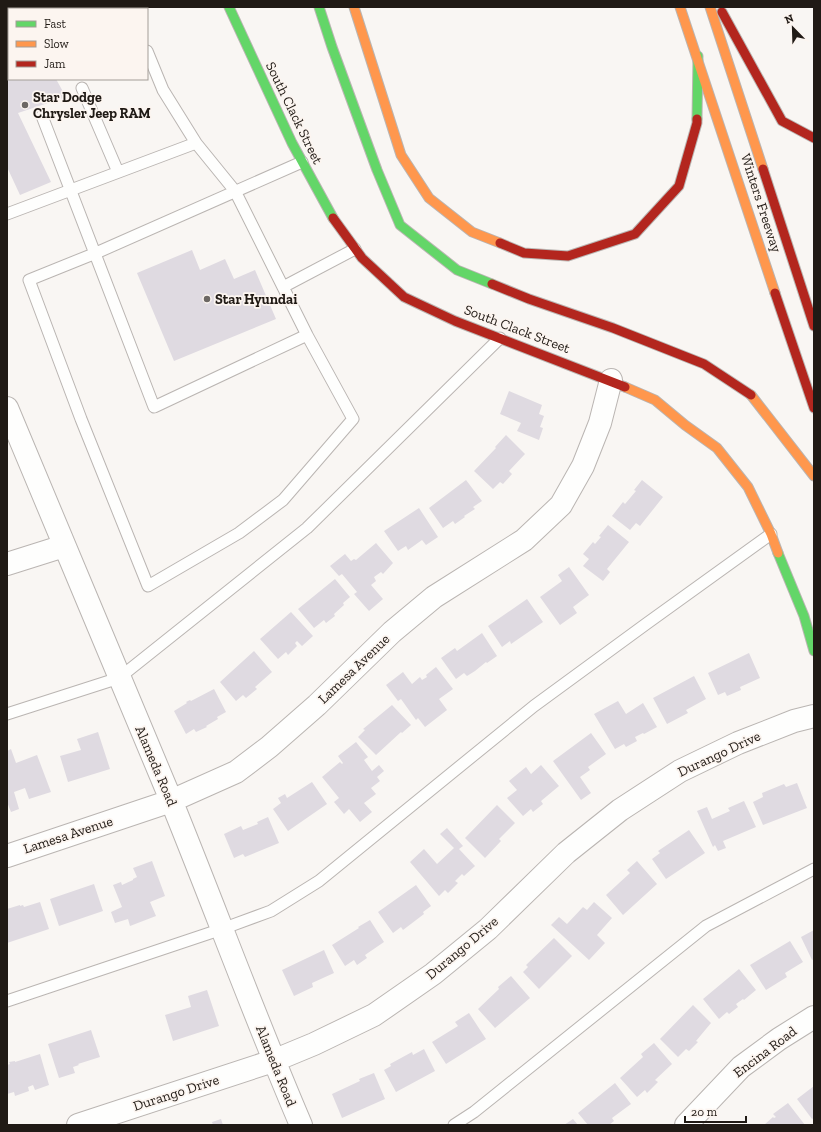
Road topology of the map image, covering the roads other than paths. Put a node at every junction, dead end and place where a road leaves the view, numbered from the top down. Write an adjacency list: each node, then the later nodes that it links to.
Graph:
1 (229, 7): 13 (main road, South Clack Street)
2 (320, 7): 27 (main road)
3 (354, 7): 8 (main road)
4 (680, 7): 8 (main road, Winters Freeway)
5 (710, 7): 21 (main road, Winters Freeway)
6 (720, 7): 11 (main road)
7 (148, 53): 12 (lane)
8 (698, 56): 25 (main road, Winters Freeway)
9 (82, 88): 14 (lane)
10 (42, 116): 15 (lane)
11 (814, 138)
12 (196, 143): 14 (lane); 16 (lane)
13 (302, 162): 16 (lane); 18 (main road, South Clack Street)
14 (118, 172): 15 (lane)
15 (71, 190): 17 (lane); 19 (lane)
16 (235, 191): 19 (lane); 20 (lane)
17 (7, 214)
18 (356, 249): 20 (lane); 23 (main road, South Clack Street)
19 (96, 253): 22 (lane); 22 (lane)
20 (283, 287): 22 (lane)
21 (814, 326)
22 (307, 335)
23 (500, 338): 24 (main road, South Clack Street); 32 (lane)
24 (611, 380): 28 (main road, South Clack Street); 35 (street, Lamesa Avenue)
25 (814, 408)
26 (8, 415): 29 (street, Alameda Road)
27 (814, 476)
28 (771, 534): 31 (main road, South Clack Street); 38 (lane)
29 (64, 546): 30 (street); 32 (street, Alameda Road)
30 (7, 564)
31 (814, 651)
32 (119, 678): 33 (lane); 35 (street, Alameda Road)
33 (7, 714)
34 (814, 716): 41 (street, Durango Drive)
35 (171, 801): 36 (street, Lamesa Avenue); 38 (street, Alameda Road)
36 (7, 856)
37 (814, 869): 44 (lane)
38 (222, 929): 39 (lane); 41 (street, Alameda Road)
39 (7, 1001)
40 (814, 1017): 45 (street, Encina Road)
41 (273, 1061): 42 (street, Durango Drive); 43 (street, Alameda Road)
42 (78, 1125)
43 (301, 1125)
44 (454, 1125)
45 (686, 1125)

